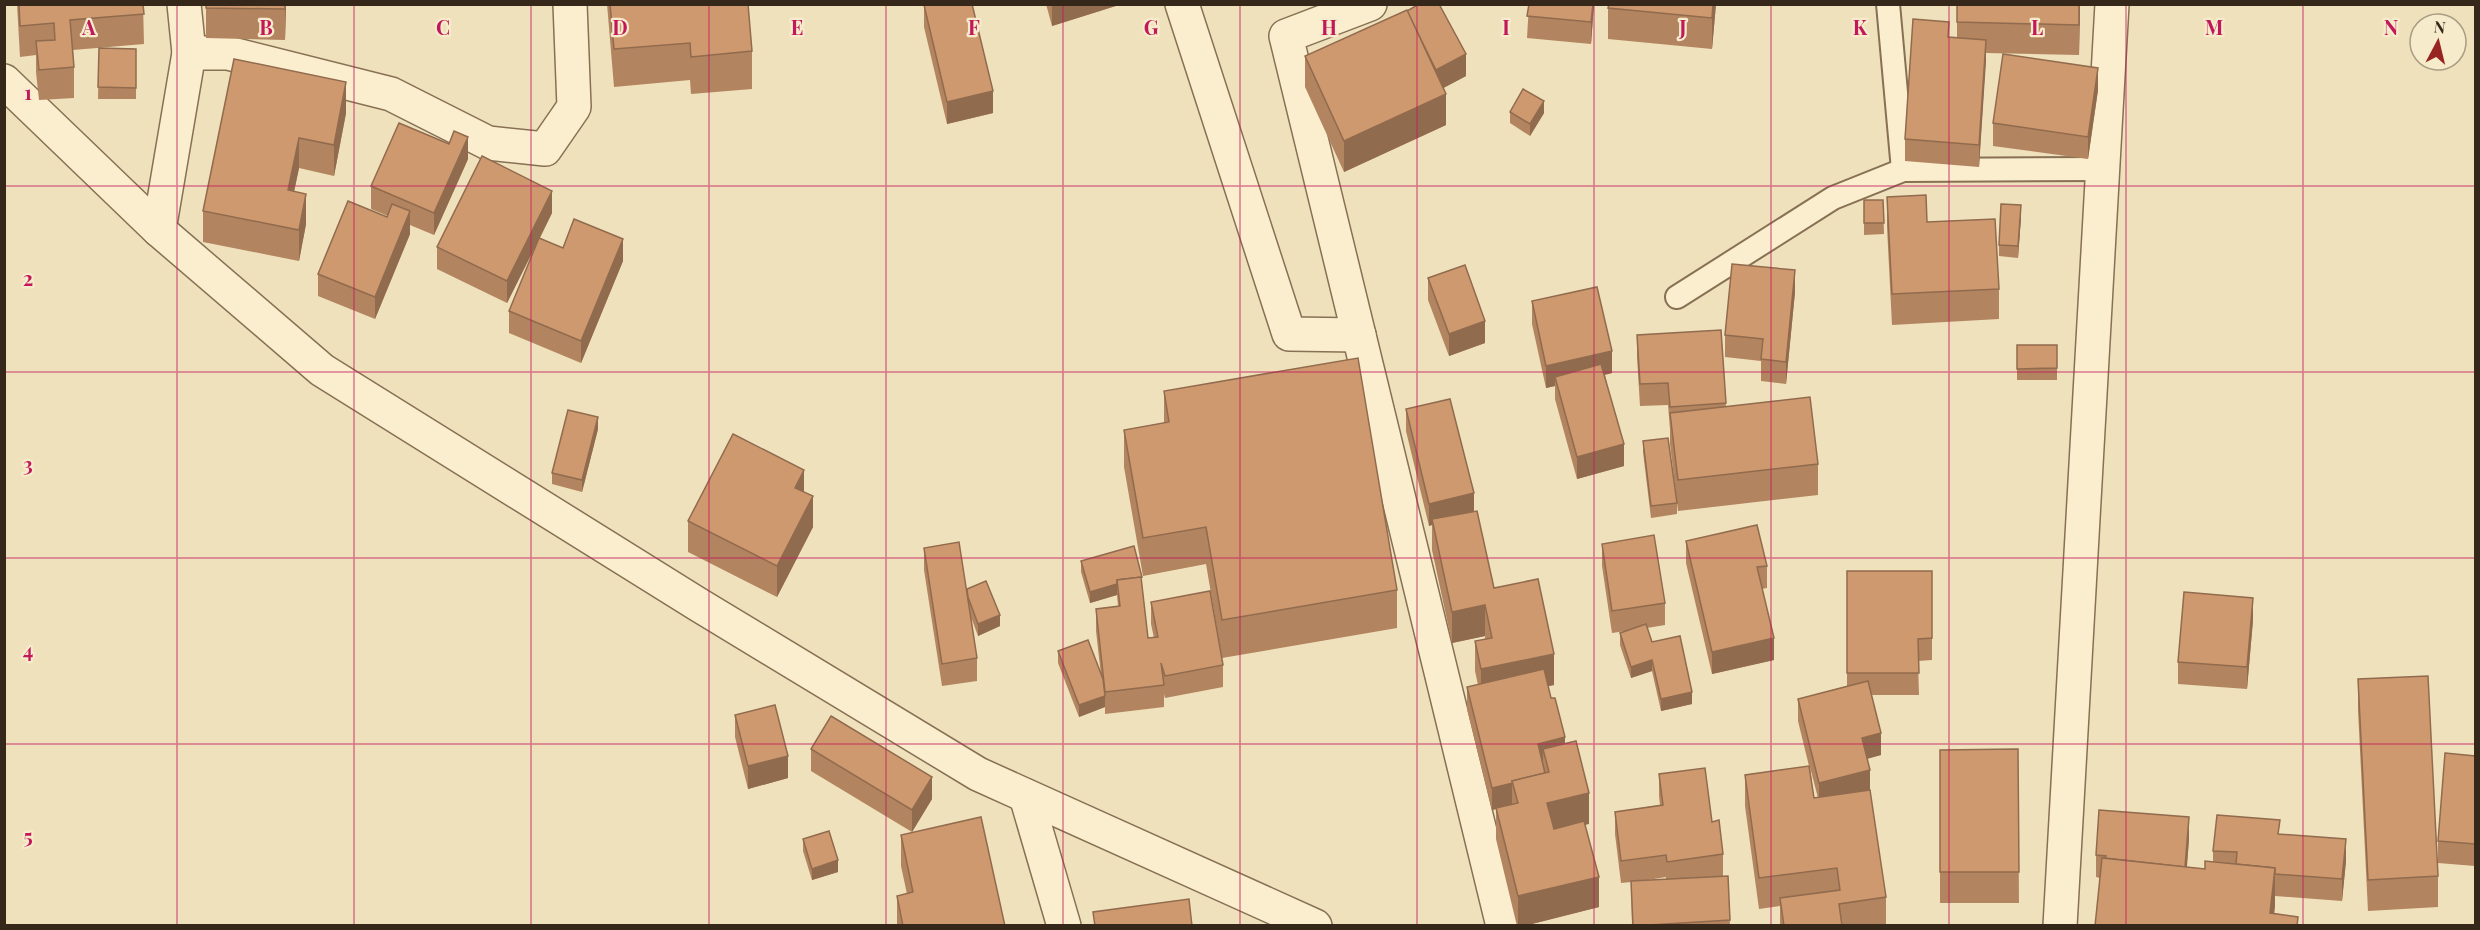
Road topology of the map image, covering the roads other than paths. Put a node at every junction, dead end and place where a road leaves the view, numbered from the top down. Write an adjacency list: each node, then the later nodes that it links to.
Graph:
1 (183, 4): 7 (street)
2 (570, 4): 7 (street)
3 (1182, 4): 13 (street)
4 (1370, 4): 13 (street)
5 (1888, 4): 10 (lane)
6 (2112, 4): 9 (street)
7 (189, 53): 11 (street)
8 (4, 81): 11 (street)
9 (2103, 169): 10 (lane); 18 (street)
10 (1903, 170): 12 (lane)
11 (159, 230): 14 (street)
12 (1677, 297)
13 (1359, 335): 17 (street)
14 (1026, 796): 15 (street); 16 (street)
15 (1064, 926)
16 (1315, 926)
17 (1503, 926)
18 (2060, 926)

